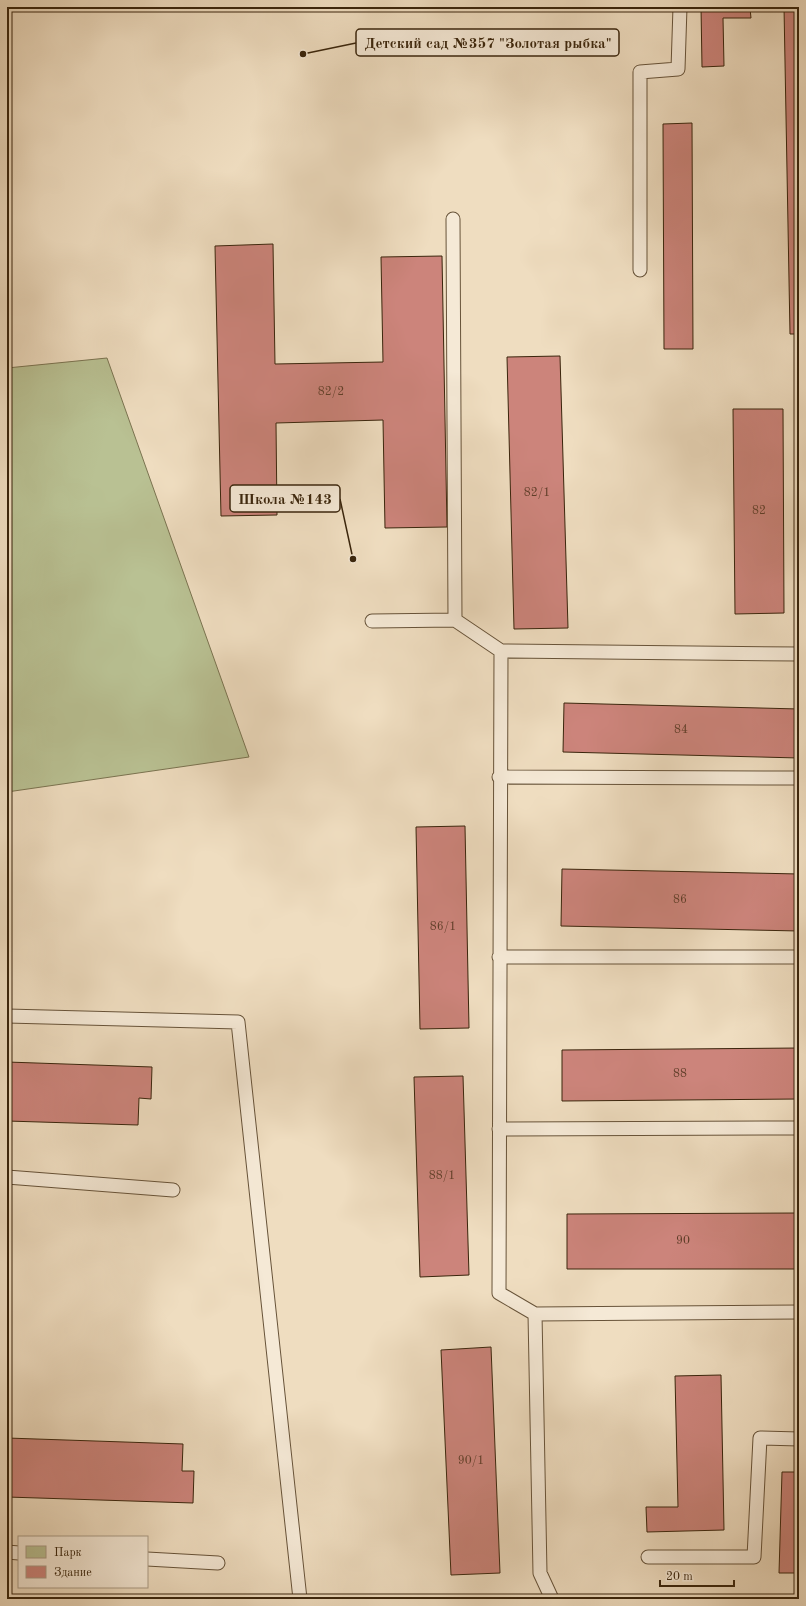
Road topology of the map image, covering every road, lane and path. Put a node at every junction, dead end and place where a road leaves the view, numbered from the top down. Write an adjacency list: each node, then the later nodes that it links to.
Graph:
1 (680, 7): 3 (lane)
2 (453, 219): 4 (lane)
3 (640, 270)
4 (455, 620): 5 (lane); 6 (lane)
5 (372, 621)
6 (501, 651): 7 (lane); 8 (lane)
7 (799, 654)
8 (499, 777): 9 (lane); 10 (lane)
9 (799, 778)
10 (500, 957): 11 (lane); 14 (lane)
11 (799, 957)
12 (7, 1016): 25 (lane)
13 (799, 1128): 14 (lane)
14 (499, 1129): 18 (lane)
15 (7, 1177): 16 (lane)
16 (174, 1190)
17 (799, 1312): 18 (lane)
18 (534, 1314): 26 (lane)
19 (799, 1439): 22 (lane)
20 (7, 1552): 21 (lane)
21 (18, 1553)
22 (648, 1558)
23 (148, 1559): 24 (lane)
24 (218, 1563)
25 (300, 1599)
26 (552, 1599)

